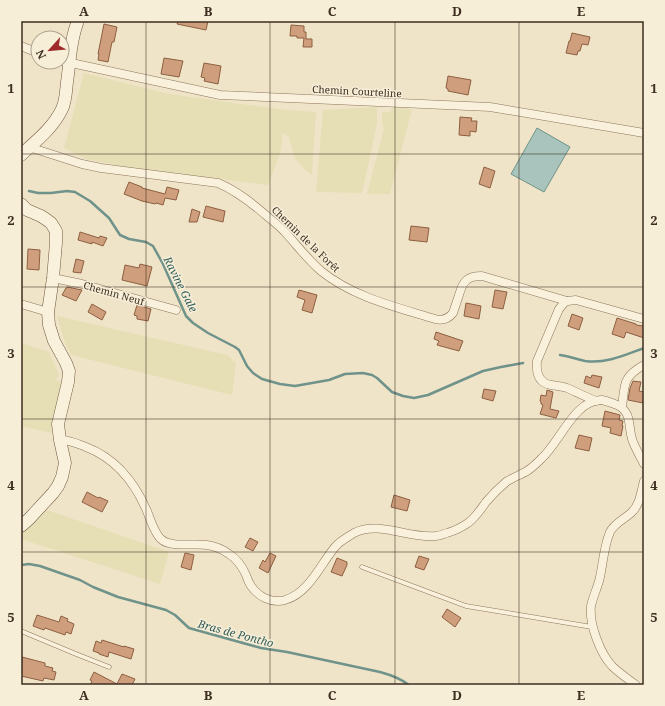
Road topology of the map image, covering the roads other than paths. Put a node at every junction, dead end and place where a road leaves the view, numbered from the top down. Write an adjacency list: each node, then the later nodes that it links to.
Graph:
1 (78, 21): 2 (main road)
2 (70, 47)
3 (70, 63): 5 (street, Chemin Courteline)
4 (66, 70): 6 (main road)
5 (644, 133)
6 (32, 145): 7 (main road); 10 (street, Chemin de la Forêt)
7 (21, 155)
8 (21, 204): 9 (main road)
9 (53, 278): 12 (street, Chemin Neuf); 13 (main road)
10 (567, 301): 14 (street); 16 (street)
11 (21, 304): 13 (street)
12 (176, 310)
13 (48, 312): 18 (main road)
14 (644, 319)
15 (644, 365): 17 (street)
16 (596, 401): 17 (street); 18 (street)
17 (622, 407): 19 (street)
18 (60, 440): 21 (main road)
19 (644, 464)
20 (644, 481): 23 (street)
21 (21, 526)
22 (362, 567): 23 (lane)
23 (592, 627): 26 (street)
24 (21, 631): 25 (lane)
25 (108, 667)
26 (636, 685)

